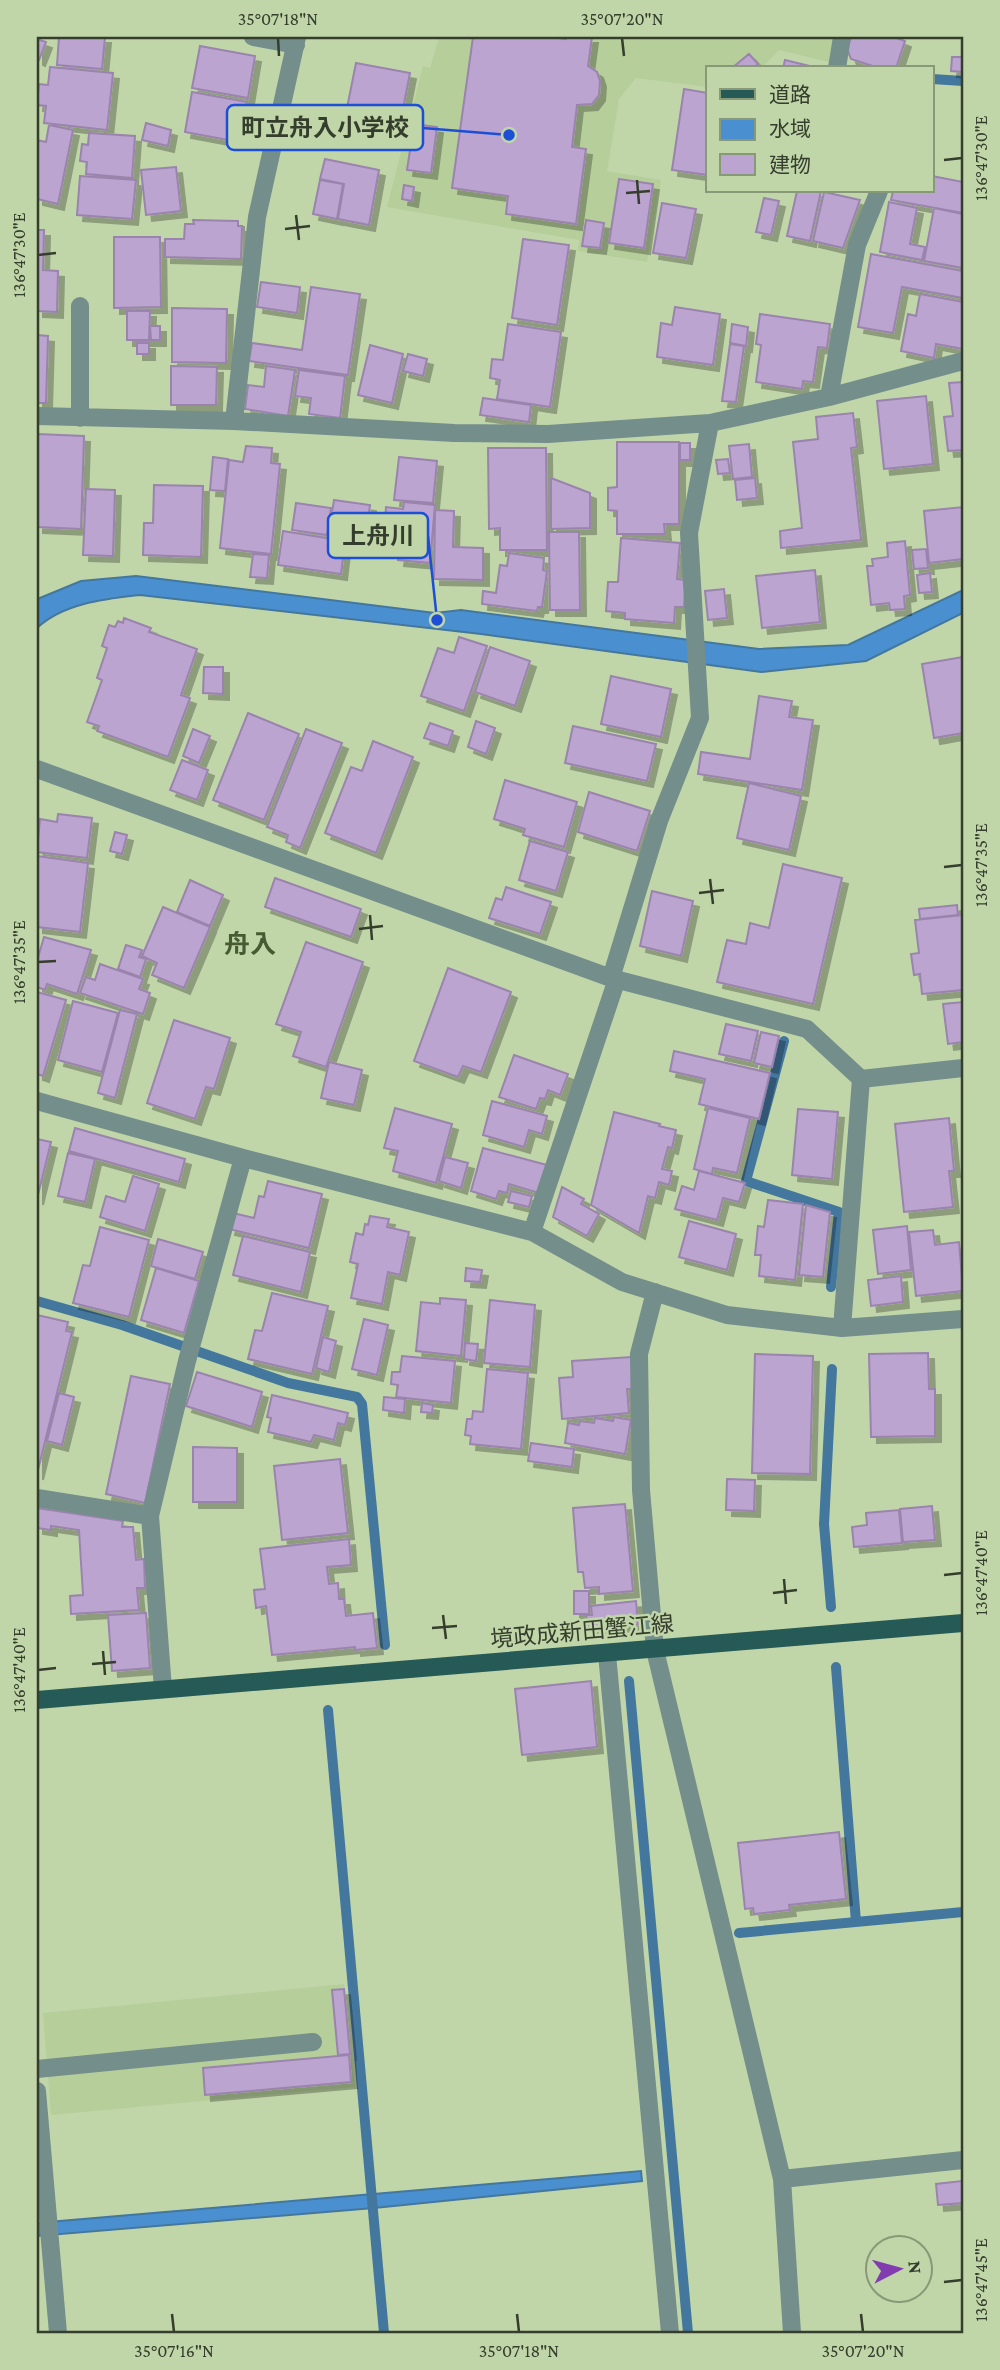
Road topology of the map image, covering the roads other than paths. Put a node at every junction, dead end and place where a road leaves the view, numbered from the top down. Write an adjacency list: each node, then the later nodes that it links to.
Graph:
1 (253, 37): 3 (street)
2 (842, 37): 4 (street)
3 (296, 41): 11 (street)
4 (837, 66)
5 (879, 192): 8 (street)
6 (80, 306): 10 (street)
7 (963, 361): 8 (street)
8 (829, 397): 12 (street)
9 (37, 416): 10 (street)
10 (80, 418): 11 (street)
11 (234, 421): 12 (street)
12 (710, 423): 14 (street)
13 (37, 769): 14 (street)
14 (614, 979): 16 (street); 19 (street)
15 (963, 1068): 16 (street)
16 (861, 1079): 22 (street)
17 (37, 1101): 18 (street)
18 (243, 1158): 19 (street); 24 (street)
19 (531, 1232): 20 (street)
20 (655, 1292): 22 (street); 26 (street)
21 (963, 1319): 22 (street)
22 (842, 1328)
23 (37, 1499): 24 (street)
24 (150, 1516): 28 (street)
25 (963, 1623): 26 (main road, 境政成新田蟹江線)
26 (655, 1650): 27 (main road, 境政成新田蟹江線); 34 (street)
27 (607, 1654): 28 (main road, 境政成新田蟹江線); 36 (street)
28 (163, 1689): 29 (main road, 境政成新田蟹江線)
29 (37, 1700)
30 (313, 2042): 31 (street)
31 (37, 2069)
32 (37, 2091): 35 (street)
33 (963, 2161): 34 (street)
34 (782, 2179): 37 (street)
35 (58, 2333)
36 (670, 2333)
37 (792, 2333)

